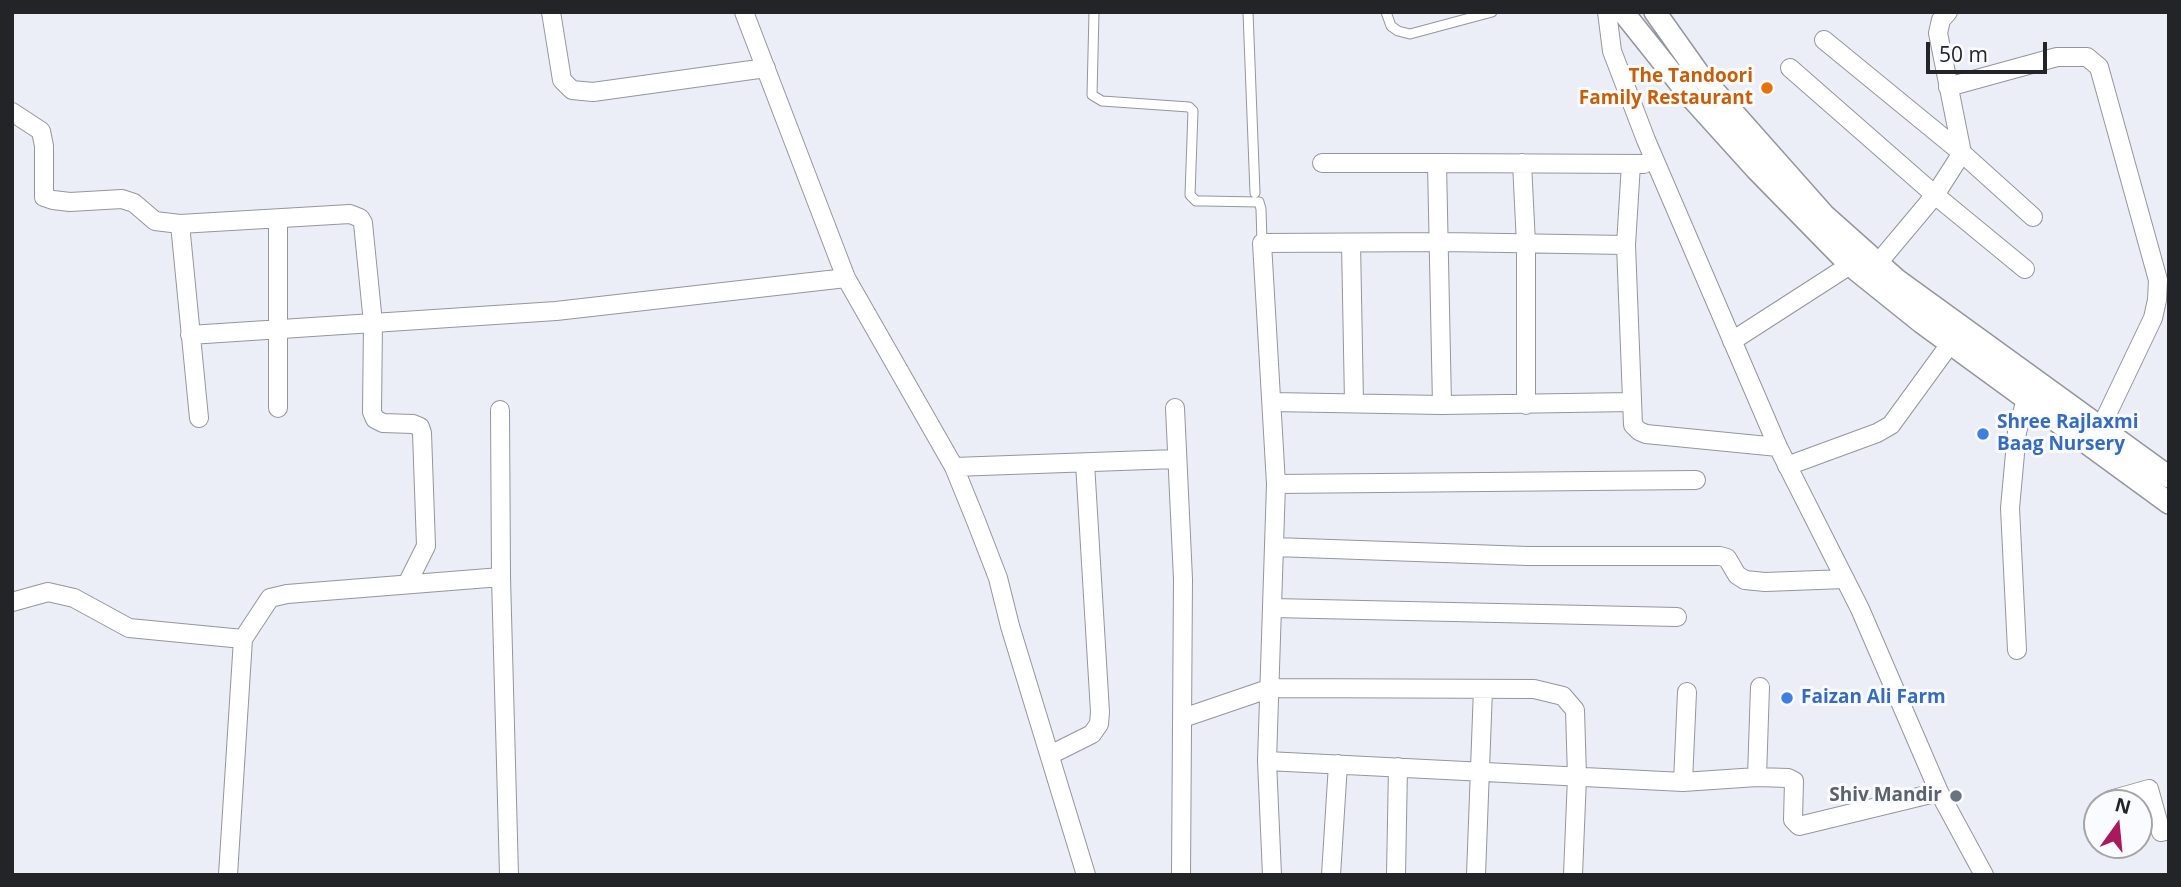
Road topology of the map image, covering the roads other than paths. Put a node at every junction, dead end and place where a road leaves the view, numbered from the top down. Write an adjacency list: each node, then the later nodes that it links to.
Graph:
1 (551, 12): 12 (street)
2 (744, 12): 12 (street)
3 (1094, 12): 28 (lane)
4 (1248, 12): 22 (lane)
5 (1386, 12): 6 (lane)
6 (1492, 12)
7 (1607, 12): 21 (street)
8 (1623, 12): 33 (street)
9 (1655, 12): 32 (street)
10 (1948, 12): 14 (street)
11 (1824, 40): 16 (street)
12 (766, 68): 35 (street)
13 (1790, 68): 23 (street)
14 (1948, 87): 16 (street); 51 (street)
15 (12, 112): 26 (street)
16 (1962, 153): 23 (street); 24 (street)
17 (1322, 163): 18 (street)
18 (1437, 163): 19 (street); 27 (street)
19 (1522, 163): 20 (street); 30 (street)
20 (1631, 164): 21 (street); 31 (street)
21 (1657, 164): 39 (street)
22 (1255, 192)
23 (1935, 195): 32 (street); 34 (street)
24 (2033, 217)
25 (278, 219): 26 (street); 36 (street); 37 (street)
26 (180, 224): 38 (street)
27 (1439, 242): 29 (street); 30 (street); 45 (street)
28 (1262, 243): 29 (street); 42 (street)
29 (1351, 243): 43 (street)
30 (1526, 244): 31 (street); 46 (street)
31 (1626, 245): 44 (street)
32 (1878, 262): 51 (street)
33 (1850, 265): 39 (street); 40 (street)
34 (2025, 270)
35 (846, 278): 36 (street); 56 (street)
36 (373, 323): 37 (street); 64 (street)
37 (279, 329): 38 (street); 47 (street)
38 (190, 335): 50 (street)
39 (1732, 341): 52 (street)
40 (1950, 344): 41 (street); 55 (street)
41 (2026, 399): 60 (street); 69 (street)
42 (1272, 402): 43 (street); 59 (street)
43 (1354, 402): 45 (street)
44 (1631, 402): 46 (street); 52 (street)
45 (1442, 405): 46 (street)
46 (1526, 405)
47 (278, 408)
48 (1175, 408): 53 (street)
49 (500, 410): 62 (street)
50 (199, 418)
51 (2100, 429): 57 (street)
52 (1778, 447): 55 (street)
53 (1176, 459): 54 (street); 74 (street)
54 (1085, 463): 56 (street); 75 (street)
55 (1787, 466): 63 (street)
56 (954, 467): 75 (street)
57 (2169, 477)
58 (1696, 480): 59 (street)
59 (1276, 484): 61 (street)
60 (2169, 503)
61 (1275, 547): 63 (street); 66 (street)
62 (501, 577): 64 (street); 87 (street)
63 (1844, 579): 83 (street)
64 (407, 584): 68 (street)
65 (12, 602): 68 (street)
66 (1273, 608): 67 (street); 71 (street)
67 (1677, 617)
68 (243, 639): 86 (street)
69 (2017, 650)
70 (1760, 687): 80 (street)
71 (1271, 688): 72 (street); 74 (street); 76 (street)
72 (1483, 689): 79 (street); 81 (street)
73 (1687, 692): 82 (street)
74 (1183, 718): 89 (street)
75 (1050, 755): 88 (street)
76 (1267, 761): 77 (street); 90 (street)
77 (1338, 764): 78 (street); 91 (street)
78 (1398, 767): 79 (street); 92 (street)
79 (1479, 771): 81 (street); 93 (street)
80 (1757, 776): 82 (street); 83 (street)
81 (1577, 777): 82 (street); 94 (street)
82 (1682, 782)
83 (1939, 792): 95 (street)
84 (2153, 801): 85 (street)
85 (2169, 830)
86 (228, 875)
87 (509, 875)
88 (1086, 875)
89 (1181, 875)
90 (1272, 875)
91 (1331, 875)
92 (1396, 875)
93 (1476, 875)
94 (1573, 875)
95 (1984, 875)

